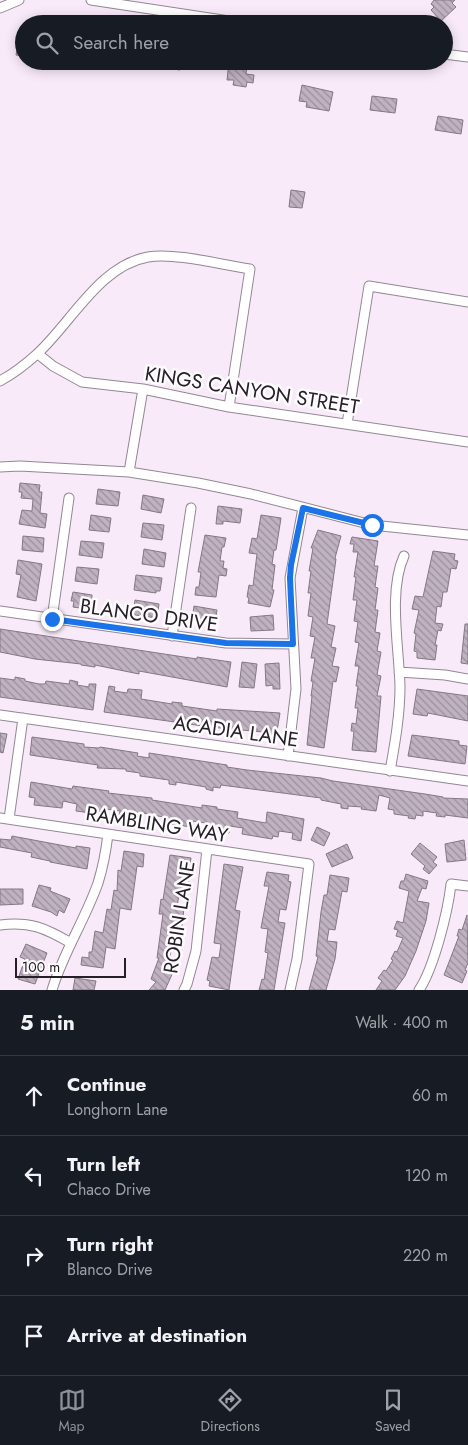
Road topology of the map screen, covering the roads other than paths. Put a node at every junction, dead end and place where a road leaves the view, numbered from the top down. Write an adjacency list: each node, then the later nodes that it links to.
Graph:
1 (19, 0): 3 (street)
2 (91, 0): 4 (street)
3 (0, 8)
4 (190, 15)
5 (453, 55): 6 (street)
6 (468, 57)
7 (468, 302): 12 (street)
8 (38, 354): 9 (street); 10 (street, KINGS CANYON STREET); 11 (street)
9 (0, 381)
10 (143, 389): 11 (street, KINGS CANYON STREET); 15 (street)
11 (229, 407): 12 (street, KINGS CANYON STREET)
12 (347, 424): 13 (street, KINGS CANYON STREET)
13 (468, 442)
14 (0, 467): 15 (street)
15 (128, 472): 18 (street)
16 (69, 498): 22 (street)
17 (191, 508): 23 (street)
18 (303, 508): 19 (street); 24 (street)
19 (468, 535)
20 (404, 556): 25 (street)
21 (0, 611): 22 (street, BLANCO DRIVE)
22 (52, 619): 23 (street, BLANCO DRIVE)
23 (172, 636): 24 (street, BLANCO DRIVE)
24 (293, 644): 29 (street)
25 (399, 672): 26 (street); 30 (street)
26 (468, 678)
27 (0, 715): 28 (street, ACADIA LANE)
28 (22, 718): 29 (street, ACADIA LANE); 32 (street)
29 (288, 756): 30 (street, ACADIA LANE)
30 (390, 771): 31 (street, ACADIA LANE)
31 (468, 781)
32 (5, 818): 33 (street, RAMBLING WAY)
33 (108, 834): 34 (street, RAMBLING WAY); 37 (street)
34 (207, 849): 39 (street, ROBIN LANE); 40 (street, RAMBLING WAY)
35 (468, 886): 41 (street)
36 (0, 925): 37 (street)
37 (70, 943): 38 (street)
38 (52, 990)
39 (184, 990)
40 (290, 990)
41 (418, 990)

